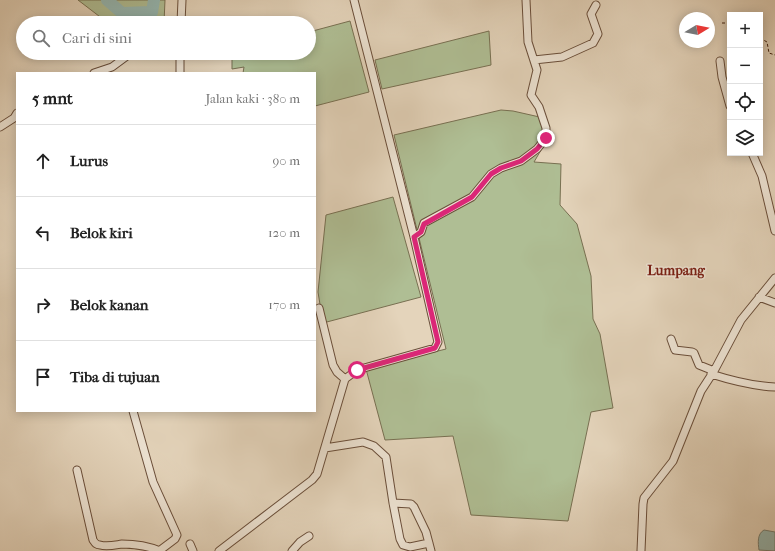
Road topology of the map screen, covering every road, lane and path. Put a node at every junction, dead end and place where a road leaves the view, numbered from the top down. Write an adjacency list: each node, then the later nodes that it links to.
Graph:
1 (182, 0): 5 (street)
2 (354, 0): 21 (street)
3 (526, 0): 12 (street)
4 (596, 5): 12 (street)
5 (181, 16)
6 (722, 23): 7 (path)
7 (727, 23)
8 (763, 40): 9 (path)
9 (775, 55)
10 (122, 60): 14 (street)
11 (180, 60): 15 (street)
12 (534, 60): 21 (street)
13 (720, 61): 16 (street)
14 (97, 72)
15 (180, 72)
16 (727, 95)
17 (16, 115): 18 (street)
18 (0, 127)
19 (753, 156): 20 (street)
20 (775, 231)
21 (414, 237): 28 (street)
22 (775, 278): 23 (street)
23 (759, 297): 24 (street); 27 (street)
24 (775, 303)
25 (319, 308): 28 (street)
26 (671, 339): 27 (street)
27 (713, 372): 29 (street); 42 (street)
28 (345, 379): 31 (street)
29 (775, 387)
30 (133, 412): 37 (street)
31 (325, 448): 33 (street); 39 (street)
32 (77, 470): 37 (street)
33 (392, 503): 35 (street); 35 (street)
34 (309, 536): 40 (street)
35 (429, 543): 41 (street)
36 (190, 544): 38 (street)
37 (160, 551)
38 (193, 551)
39 (219, 551)
40 (292, 551)
41 (431, 551)
42 (641, 551)

